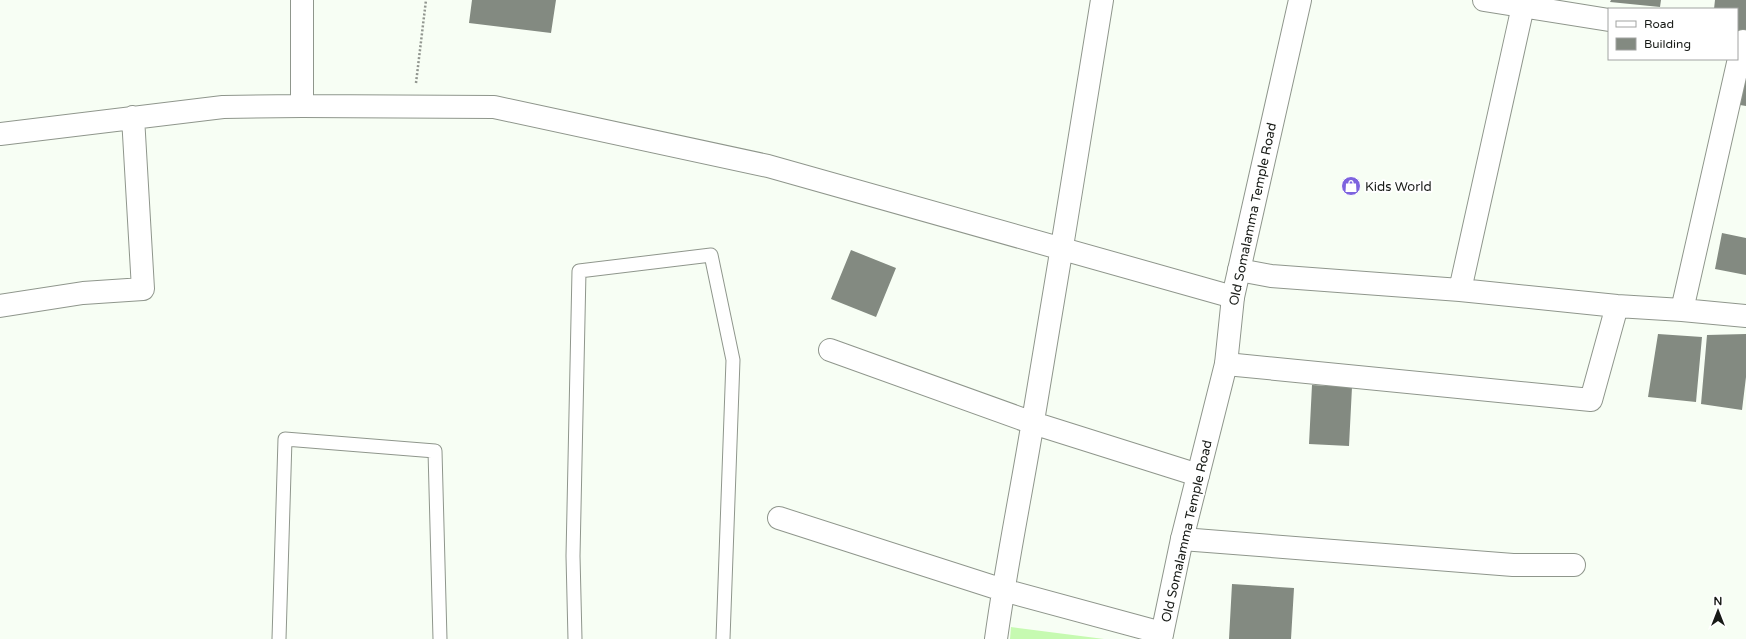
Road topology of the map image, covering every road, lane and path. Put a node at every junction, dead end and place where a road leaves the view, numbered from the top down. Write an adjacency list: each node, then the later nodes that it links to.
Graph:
1 (302, 0): 11 (street)
2 (426, 0): 12 (path)
3 (1102, 0): 15 (street)
4 (1300, 0): 16 (street, Old Somalamma Temple Road)
5 (1484, 0): 6 (street)
6 (1523, 6): 7 (street); 17 (street)
7 (1608, 20)
8 (1742, 41): 9 (street)
9 (1738, 59)
10 (1738, 60): 21 (street)
11 (302, 106): 12 (street); 13 (street)
12 (413, 107): 15 (street)
13 (133, 117): 14 (street); 19 (street)
14 (0, 134)
15 (1062, 248): 18 (street); 25 (street)
16 (1239, 270): 17 (street); 18 (street, Old Somalamma Temple Road)
17 (1460, 290): 20 (street)
18 (1233, 297): 24 (street, Old Somalamma Temple Road)
19 (0, 306)
20 (1617, 306): 21 (street); 24 (street)
21 (1682, 310): 22 (street)
22 (1746, 316)
23 (830, 350): 25 (street)
24 (1226, 364): 26 (street, Old Somalamma Temple Road)
25 (1033, 423): 26 (street); 30 (street)
26 (1198, 475): 28 (street, Old Somalamma Temple Road)
27 (778, 518): 30 (street)
28 (1182, 539): 29 (street); 31 (street, Old Somalamma Temple Road)
29 (1574, 565)
30 (1003, 590): 31 (street); 36 (street)
31 (1162, 636)
32 (279, 639): 33 (lane)
33 (440, 639)
34 (576, 639): 35 (lane)
35 (723, 639)
36 (996, 639)

